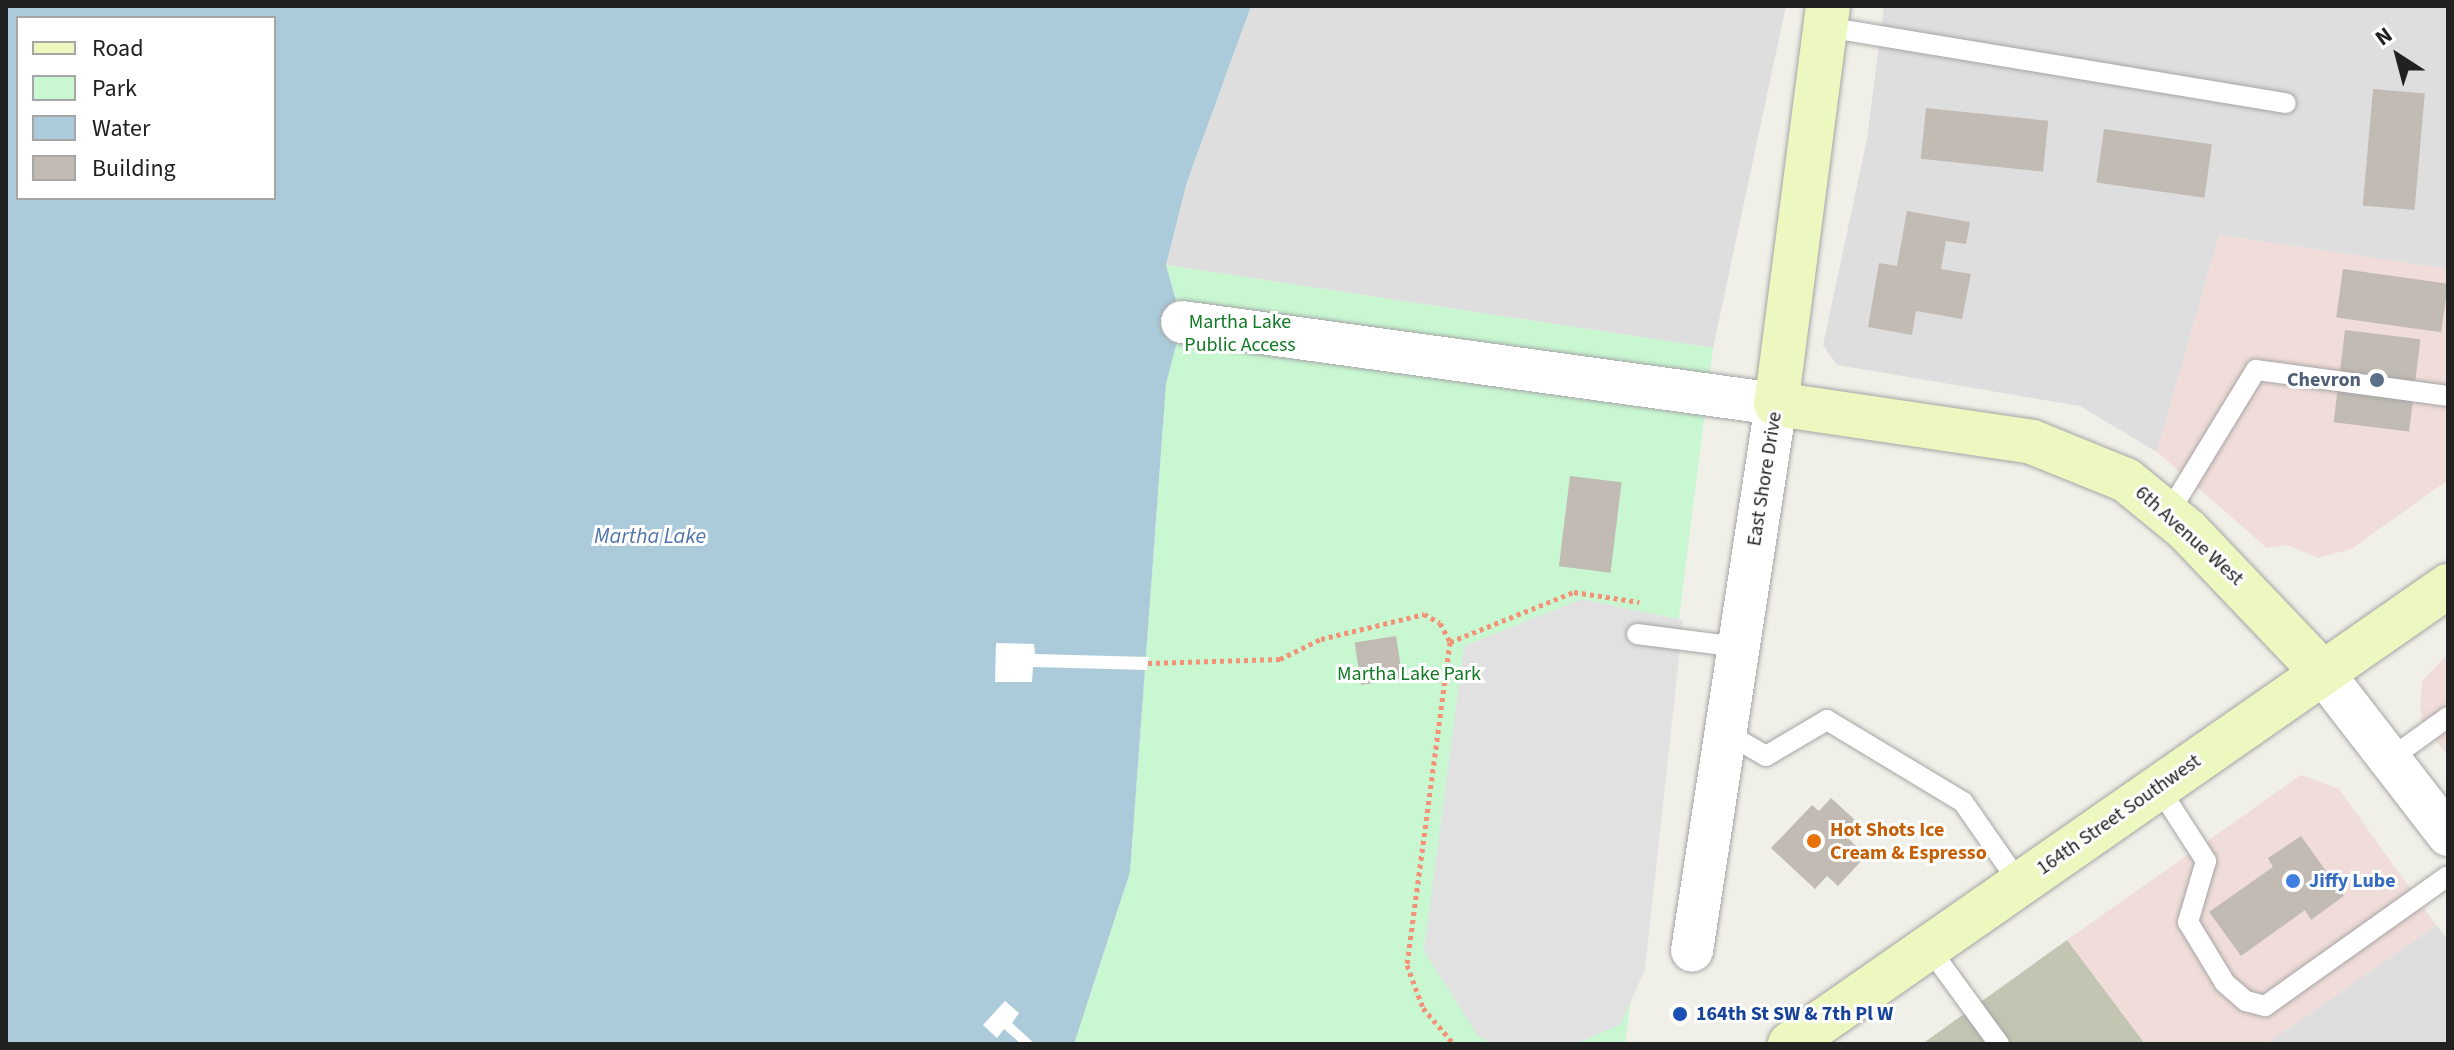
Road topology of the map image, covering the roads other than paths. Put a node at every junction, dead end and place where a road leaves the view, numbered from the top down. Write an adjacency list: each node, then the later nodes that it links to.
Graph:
1 (1827, 16): 2 (lane); 5 (street, East Shore Drive)
2 (2286, 103)
3 (1182, 322): 5 (street)
4 (2448, 396): 6 (lane)
5 (1776, 404): 6 (street, 6th Avenue West); 9 (street, East Shore Drive)
6 (2168, 514): 10 (street, 6th Avenue West)
7 (2448, 586): 10 (street, 164th Street Southwest)
8 (1637, 634): 9 (lane)
9 (1739, 647): 12 (street, East Shore Drive)
10 (2323, 673): 13 (street, 6th Avenue West); 14 (street, 164th Street Southwest)
11 (2448, 717): 13 (lane)
12 (1726, 733): 17 (lane); 19 (street, East Shore Drive)
13 (2391, 758): 15 (street, 6th Avenue West)
14 (2159, 788): 16 (lane); 17 (street, 164th Street Southwest)
15 (2448, 835)
16 (2448, 876)
17 (2020, 884): 18 (street, 164th Street Southwest)
18 (1929, 948): 20 (street, 164th Street Southwest); 21 (lane)
19 (1692, 951)
20 (1790, 1044)
21 (1999, 1044)

